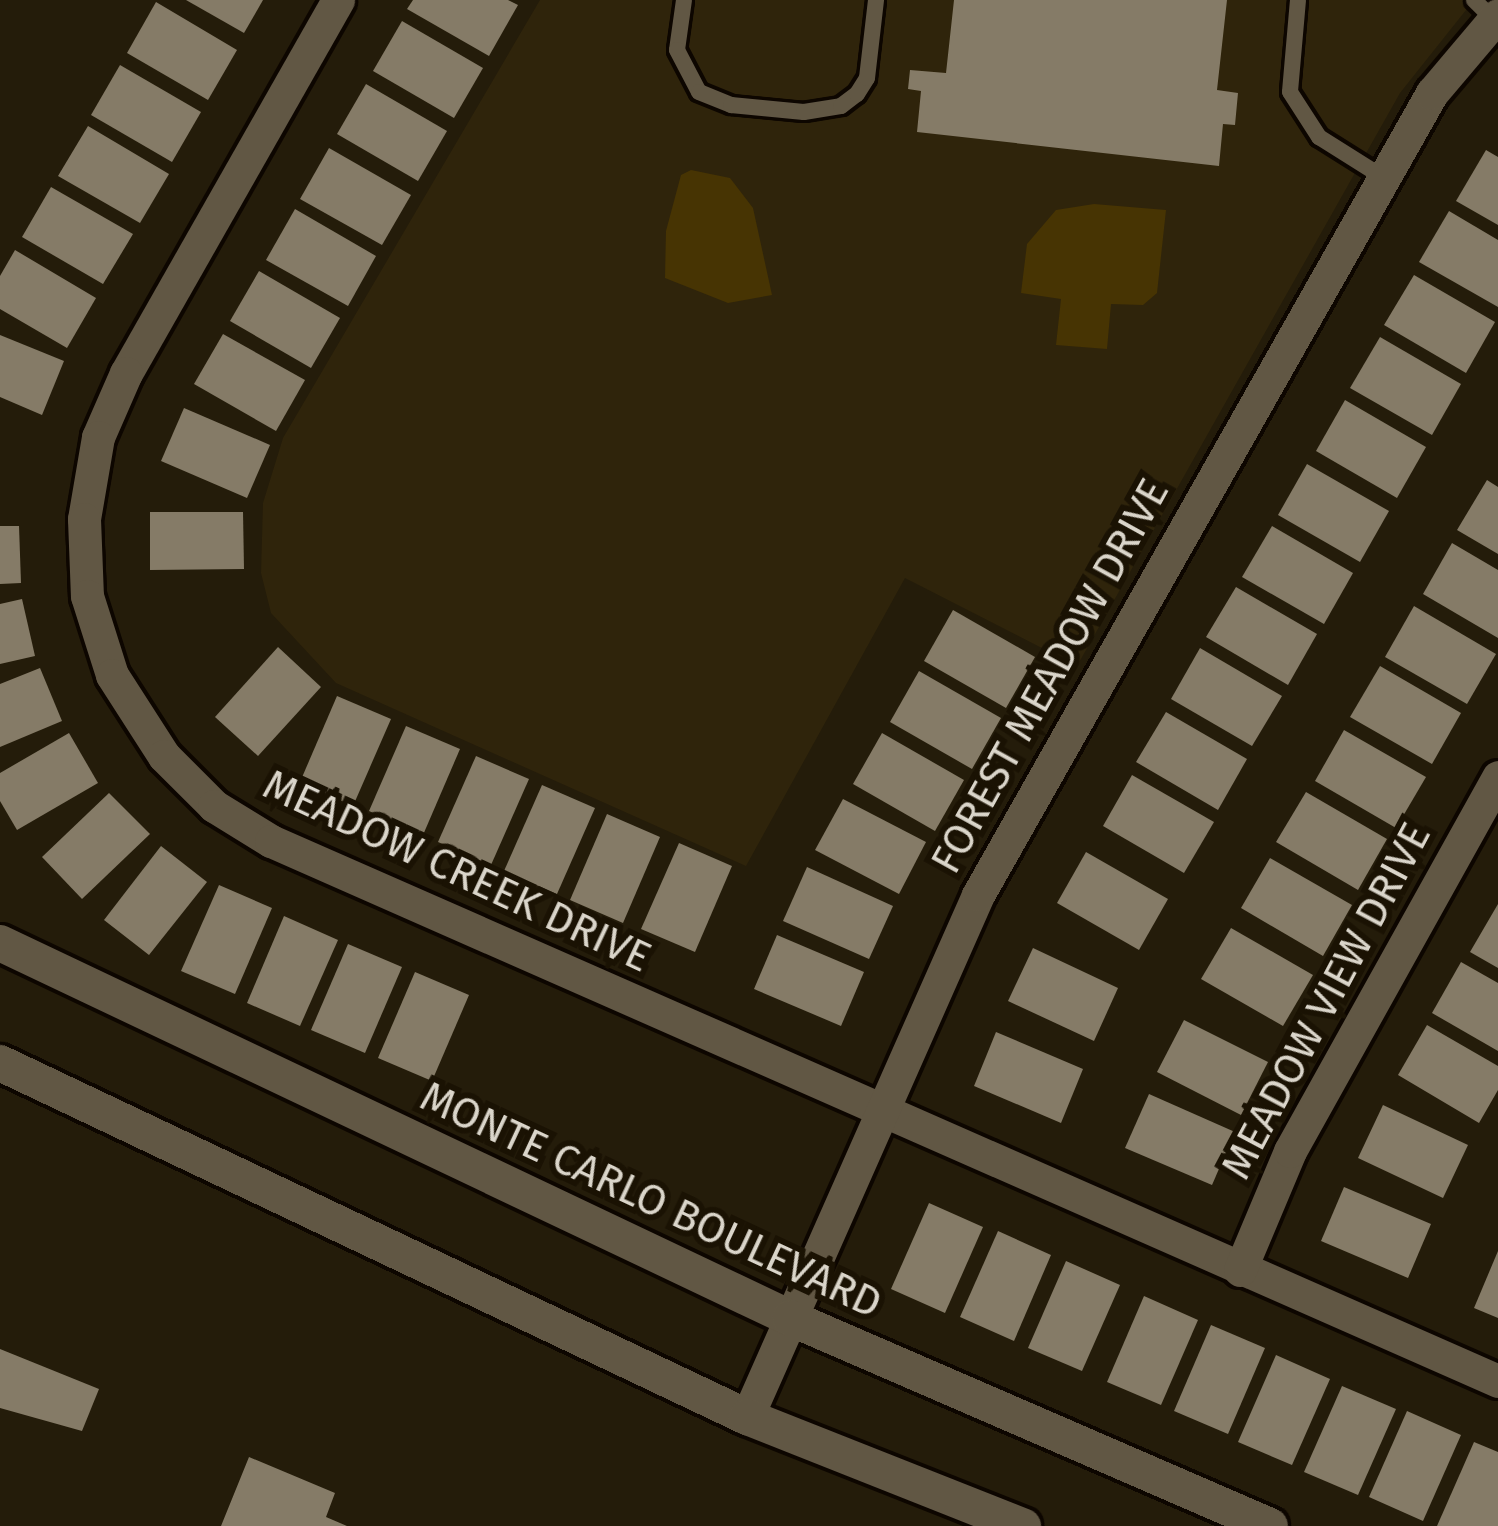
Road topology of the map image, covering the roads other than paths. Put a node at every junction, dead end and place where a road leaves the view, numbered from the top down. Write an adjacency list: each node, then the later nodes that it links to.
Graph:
1 (338, 0): 10 (street, MEADOW CREEK DRIVE)
2 (684, 0): 3 (lane)
3 (876, 0)
4 (1298, 0): 6 (lane)
5 (1489, 12): 6 (street, FOREST MEADOW DRIVE)
6 (1384, 178): 10 (street, FOREST MEADOW DRIVE)
7 (1498, 777): 11 (street, MEADOW VIEW DRIVE)
8 (0, 943): 12 (main road, MONTE CARLO BOULEVARD)
9 (0, 1063): 14 (main road)
10 (880, 1109): 11 (street, MEADOW CREEK DRIVE); 12 (street, FOREST MEADOW DRIVE)
11 (1240, 1270): 13 (street, MEADOW CREEK DRIVE)
12 (790, 1318): 14 (street, FOREST MEADOW DRIVE); 16 (main road, MONTE CARLO BOULEVARD)
13 (1498, 1381)
14 (747, 1417): 15 (main road)
15 (1023, 1526)
16 (1270, 1526)

